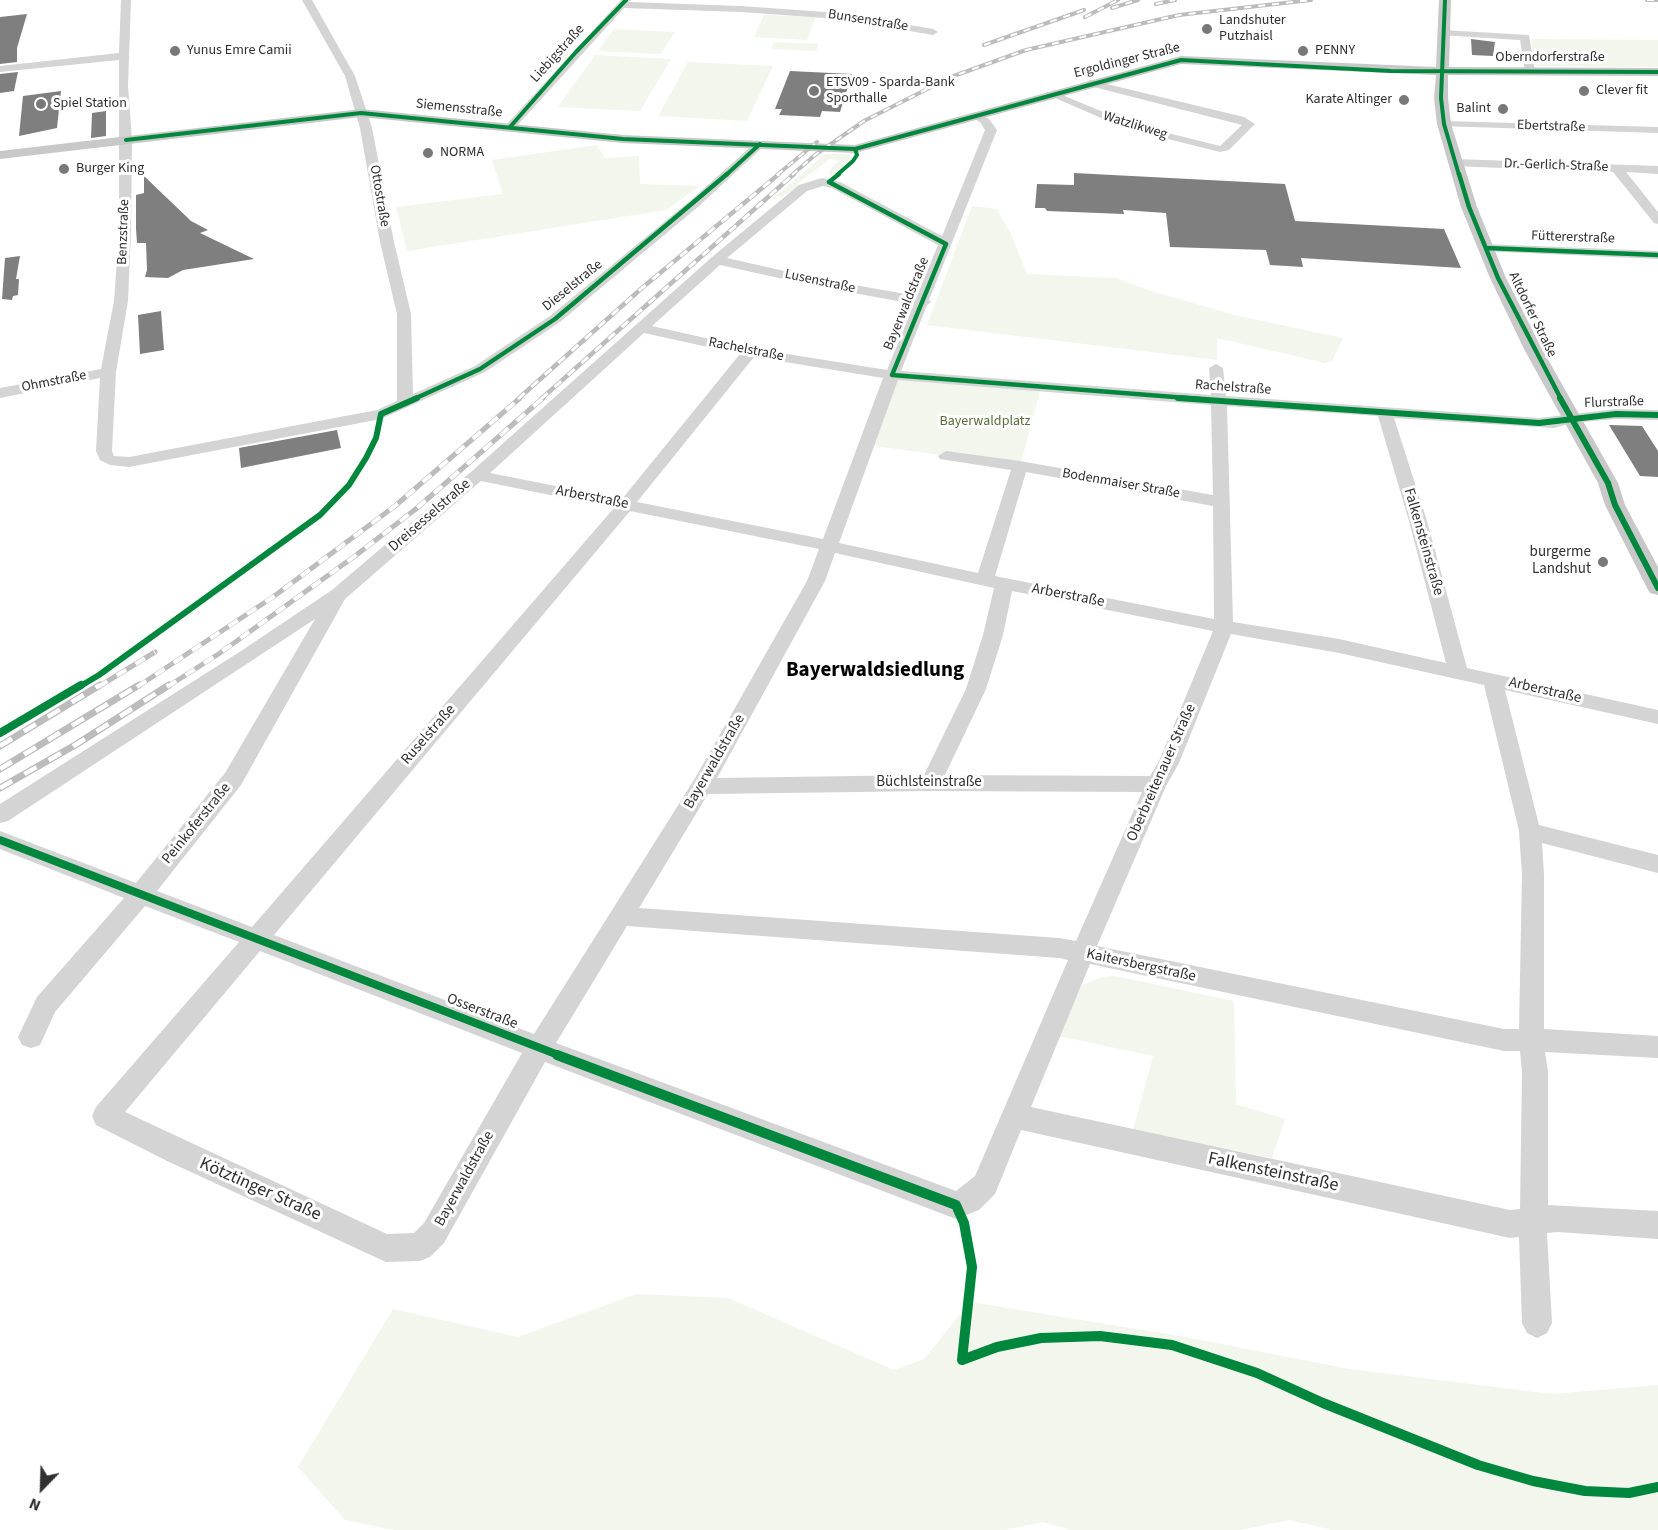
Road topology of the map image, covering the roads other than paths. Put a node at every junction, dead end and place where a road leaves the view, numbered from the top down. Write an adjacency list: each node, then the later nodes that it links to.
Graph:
1 (126, 0): 7 (street, Benzstraße)
2 (307, 0): 14 (street, Ottostraße)
3 (624, 2): 5 (street, Bunsenstraße); 18 (street, Liebigstraße)
4 (1445, 2): 6 (main road, Altdorfer Straße)
5 (933, 32)
6 (1442, 33): 9 (main road, Altdorfer Straße); 10 (street)
7 (124, 56): 8 (street); 21 (street, Benzstraße)
8 (0, 69)
9 (1441, 71): 10 (main road, Oberndorferstraße); 12 (main road, Ergoldinger Straße); 17 (main road, Altdorfer Straße)
10 (1530, 71): 11 (main road, Oberndorferstraße)
11 (1658, 72)
12 (1090, 83): 13 (main road, Ergoldinger Straße); 13 (street, Watzlikweg)
13 (1051, 94): 15 (main road, Ergoldinger Straße)
14 (361, 113): 16 (main road, Siemensstraße); 19 (street, Ottostraße); 21 (main road, Siemensstraße)
15 (975, 115): 23 (main road, Ergoldinger Straße); 29 (street, Bayerwaldstraße)
16 (402, 116): 18 (main road, Siemensstraße); 19 (main road)
17 (1444, 124): 20 (street, Ebertstraße); 25 (main road, Altdorfer Straße)
18 (510, 127): 22 (main road, Siemensstraße)
19 (366, 128): 41 (street, Ottostraße)
20 (1658, 130)
21 (126, 140): 24 (main road, Siemensstraße); 37 (street, Benzstraße)
22 (760, 144): 23 (main road, Siemensstraße); 41 (street, Dieselstraße)
23 (827, 149)
24 (0, 155)
25 (1454, 163): 26 (street, Dr.-Gerlich-Straße); 30 (main road, Altdorfer Straße)
26 (1616, 168): 27 (street, Dr.-Gerlich-Straße); 28 (street)
27 (1658, 170)
28 (1658, 220)
29 (946, 244): 32 (street, Dreisesselstraße); 33 (street, Bayerwaldstraße)
30 (1486, 248): 31 (street, Füttererstraße); 44 (main road, Altdorfer Straße)
31 (1658, 255)
32 (717, 260): 33 (street, Lusenstraße); 34 (street, Dreisesselstraße)
33 (924, 302): 38 (street, Bayerwaldstraße)
34 (640, 328): 35 (street, Rachelstraße); 48 (street, Dreisesselstraße)
35 (750, 352): 38 (street, Rachelstraße); 50 (street, Ruselstraße)
36 (1216, 368): 40 (street, Oberbreitenauer Straße)
37 (108, 372): 39 (street, Ohmstraße); 46 (street, Benzstraße)
38 (892, 375): 40 (street, Rachelstraße); 51 (street, Bayerwaldstraße)
39 (0, 393)
40 (1219, 401): 42 (street, Rachelstraße); 49 (street, Oberbreitenauer Straße)
41 (405, 404): 46 (street, Dieselstraße)
42 (1385, 412): 44 (street, Rachelstraße); 56 (street, Falkensteinstraße)
43 (1658, 416): 44 (street, Flurstraße)
44 (1570, 418): 53 (main road, Altdorfer Straße)
45 (946, 456): 47 (street, Bodenmaiser Straße)
46 (111, 460)
47 (1020, 466): 49 (street, Bodenmaiser Straße); 52 (street)
48 (478, 475): 50 (street, Arberstraße); 54 (street, Dreisesselstraße)
49 (1221, 502): 55 (street, Oberbreitenauer Straße)
50 (626, 505): 51 (street, Arberstraße); 68 (street, Ruselstraße)
51 (829, 546): 52 (street, Arberstraße); 61 (street, Bayerwaldstraße)
52 (994, 582): 55 (street, Arberstraße); 59 (street)
53 (1658, 588)
54 (339, 594): 62 (street, Dreisesselstraße); 66 (street, Peinkoferstraße)
55 (1224, 627): 56 (street, Arberstraße); 60 (street, Oberbreitenauer Straße)
56 (1458, 672): 57 (street, Arberstraße)
57 (1492, 679): 58 (street, Arberstraße); 63 (street)
58 (1658, 717)
59 (932, 783): 60 (street, Büchlsteinstraße); 61 (street, Büchlsteinstraße)
60 (1156, 784): 69 (street, Oberbreitenauer Straße)
61 (702, 786): 67 (street, Bayerwaldstraße)
62 (0, 815)
63 (1530, 831): 65 (street); 71 (street)
64 (0, 840): 66 (street, Osserstraße)
65 (1658, 864)
66 (140, 895): 68 (street, Osserstraße); 70 (street, Peinkoferstraße)
67 (619, 916): 69 (street, Kaitersbergstraße); 73 (street, Bayerwaldstraße)
68 (255, 938): 73 (street, Osserstraße); 74 (street, Ruselstraße)
69 (1082, 954): 71 (street, Kaitersbergstraße); 75 (street, Oberbreitenauer Straße)
70 (31, 1037)
71 (1531, 1041): 72 (street, Kaitersbergstraße); 77 (street)
72 (1658, 1047)
73 (539, 1048): 76 (street, Osserstraße); 79 (street, Bayerwaldstraße)
74 (105, 1116): 79 (street, Kötztinger Straße)
75 (1014, 1116): 76 (street, Oberbreitenauer Straße); 77 (street, Falkensteinstraße)
76 (997, 1157)
77 (1532, 1220): 78 (street); 80 (street)
78 (1658, 1225)
79 (420, 1247)
80 (1537, 1323)

